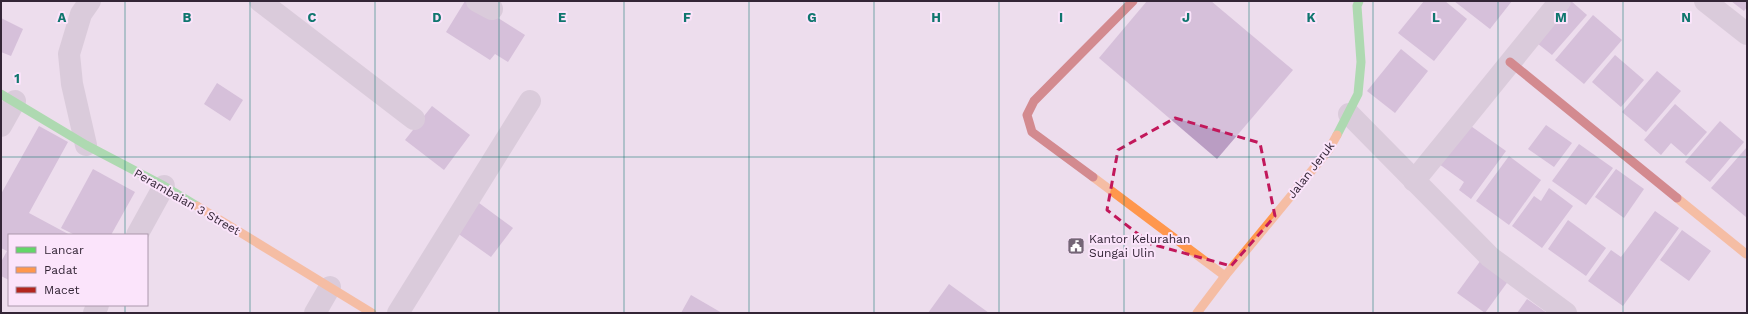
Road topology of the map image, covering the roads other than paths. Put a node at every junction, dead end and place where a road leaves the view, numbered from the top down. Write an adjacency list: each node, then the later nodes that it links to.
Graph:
1 (90, 1): 14 (street)
2 (260, 1): 12 (street)
3 (1133, 1): 19 (street)
4 (1359, 1): 11 (street, Jalan Jeruk)
5 (1560, 1): 8 (street)
6 (1705, 1): 7 (street)
7 (1747, 34)
8 (1510, 62): 15 (street); 18 (street)
9 (8, 97): 13 (street); 14 (street, Perambaian 3 Street)
10 (530, 101): 23 (street)
11 (1349, 114): 15 (street); 19 (street, Jalan Jeruk)
12 (414, 119)
13 (1, 126)
14 (86, 145): 16 (street, Perambaian 3 Street)
15 (1414, 181): 25 (street)
16 (164, 186): 17 (street); 20 (street, Perambaian 3 Street)
17 (138, 234)
18 (1746, 254)
19 (1225, 276): 24 (street, Jalan Jeruk)
20 (330, 287): 21 (street); 22 (street, Perambaian 3 Street)
21 (316, 313)
22 (372, 313)
23 (398, 313)
24 (1197, 313)
25 (1566, 313)

